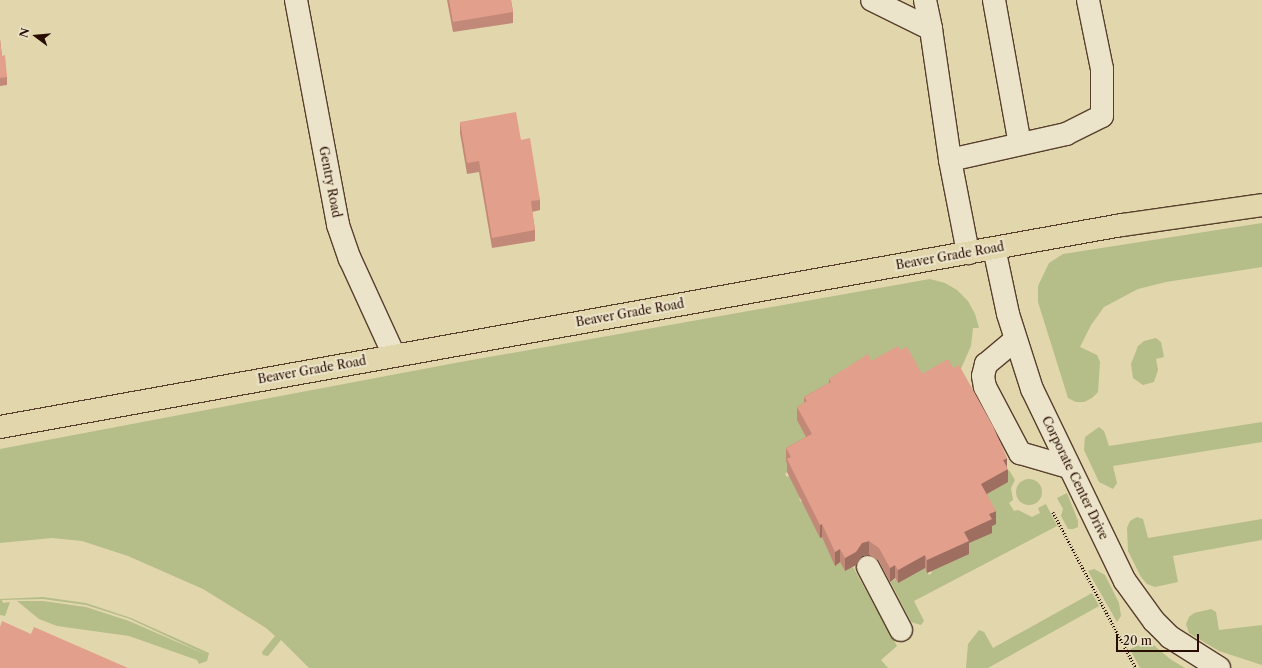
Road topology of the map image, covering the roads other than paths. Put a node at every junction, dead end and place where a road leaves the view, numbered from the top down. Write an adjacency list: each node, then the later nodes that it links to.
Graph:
1 (296, 0): 13 (street, Gentry Road)
2 (872, 0): 6 (street)
3 (926, 0): 6 (street)
4 (994, 0): 7 (street)
5 (1088, 0): 7 (street)
6 (931, 29): 8 (street)
7 (1020, 144): 8 (street)
8 (950, 160): 11 (street)
9 (1262, 205): 10 (main road, Beaver Grade Road)
10 (994, 248): 11 (main road, Beaver Grade Road); 12 (street, Corporate Center Drive)
11 (968, 253): 13 (main road, Beaver Grade Road)
12 (1015, 340): 15 (street, Corporate Center Drive); 15 (street)
13 (394, 355): 14 (main road, Beaver Grade Road)
14 (0, 427)
15 (1068, 466): 18 (street, Corporate Center Drive)
16 (868, 567): 17 (street)
17 (901, 630)
18 (1219, 668)

